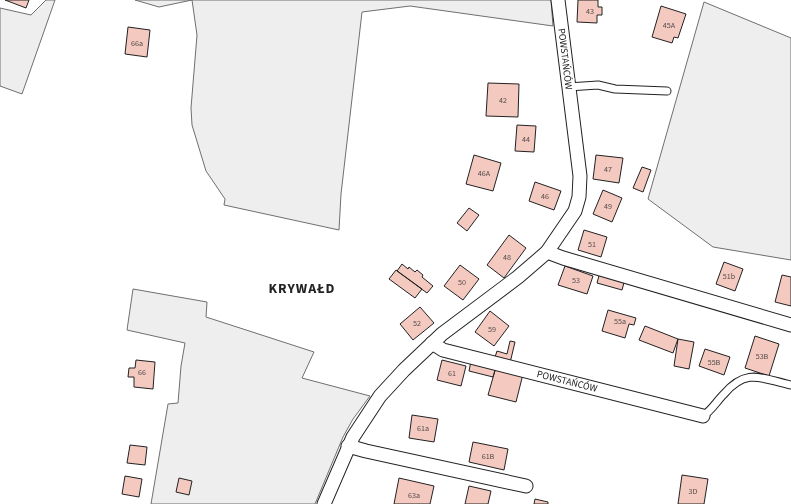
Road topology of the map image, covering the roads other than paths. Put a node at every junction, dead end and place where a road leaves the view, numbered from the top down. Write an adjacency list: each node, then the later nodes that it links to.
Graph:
1 (558, 0): 2 (street, POWSTAŃCÓW)
2 (568, 87): 3 (lane); 4 (street, POWSTAŃCÓW)
3 (667, 91)
4 (547, 252): 5 (street); 6 (street, POWSTAŃCÓW)
5 (791, 325)
6 (432, 343): 8 (street, POWSTAŃCÓW); 9 (street, POWSTAŃCÓW)
7 (791, 385): 8 (lane)
8 (703, 416)
9 (348, 446): 10 (street); 11 (street, POWSTAŃCÓW)
10 (526, 486)
11 (324, 504)

